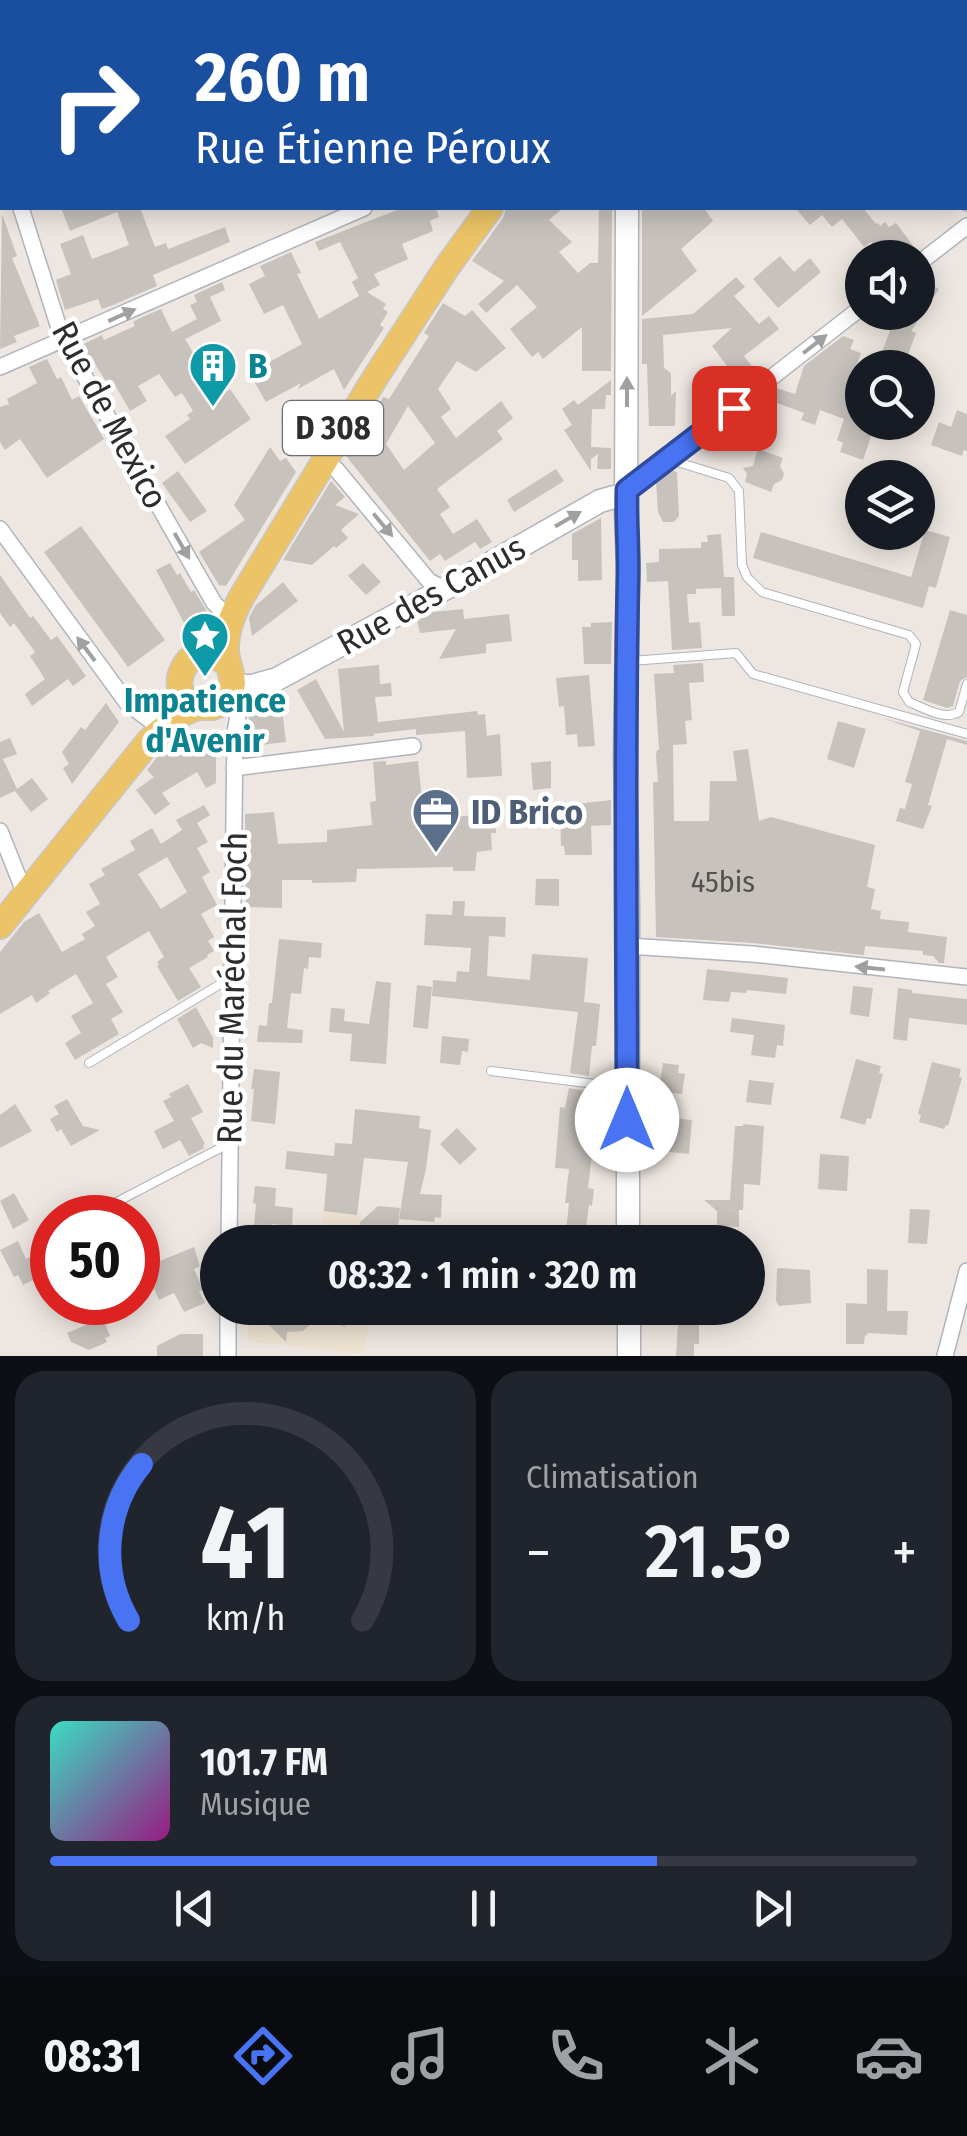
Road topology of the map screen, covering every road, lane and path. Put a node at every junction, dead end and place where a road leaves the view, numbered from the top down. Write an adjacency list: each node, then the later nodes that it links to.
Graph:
1 (22, 210): 9 (street, Rue de Mexico)
2 (359, 210): 9 (street, one-way to 2)
3 (473, 210): 11 (main road, D 308)
4 (489, 210): 13 (main road, D 308)
5 (628, 210): 14 (main road, one-way to 5)
6 (967, 226): 7 (street)
7 (935, 251)
8 (845, 320): 12 (street, one-way to 8)
9 (64, 340): 10 (street); 17 (street, Rue de Mexico, one-way to 17)
10 (0, 367)
11 (359, 386): 13 (street); 17 (main road, D 308)
12 (668, 459): 14 (street); 21 (lane)
13 (325, 462): 16 (street, one-way to 16); 20 (main road, D 308)
14 (627, 495): 16 (main road, Rue des Canus, one-way to 14); 19 (main road)
15 (0, 530): 23 (street, one-way to 15)
16 (442, 588): 20 (main road, Rue des Canus)
17 (222, 612): 18 (main road, D 308)
18 (202, 654): 20 (main road); 22 (main road)
19 (627, 661): 25 (lane); 32 (main road)
20 (231, 680): 22 (main road); 24 (street, Rue du Maréchal Foch)
21 (967, 684)
22 (196, 702): 23 (main road); 24 (street); 29 (main road)
23 (150, 721): 29 (main road)
24 (234, 733): 27 (street, Rue du Maréchal Foch)
25 (967, 734)
26 (413, 746): 27 (street)
27 (234, 768): 33 (street, Rue du Maréchal Foch)
28 (0, 831): 30 (street)
29 (46, 866): 30 (main road)
30 (25, 894): 31 (main road)
31 (0, 926)
32 (628, 946): 34 (street, one-way to 32); 37 (main road)
33 (232, 977): 35 (lane); 38 (street, Rue du Maréchal Foch)
34 (967, 978)
35 (89, 1063)
36 (492, 1071): 37 (lane)
37 (627, 1088): 41 (main road)
38 (230, 1143): 39 (lane); 40 (street, Rue du Maréchal Foch)
39 (130, 1195)
40 (229, 1225)
41 (628, 1225)
42 (967, 1270): 47 (street)
43 (228, 1325): 45 (street)
44 (629, 1325): 46 (main road)
45 (228, 1356)
46 (629, 1356)
47 (945, 1356)

